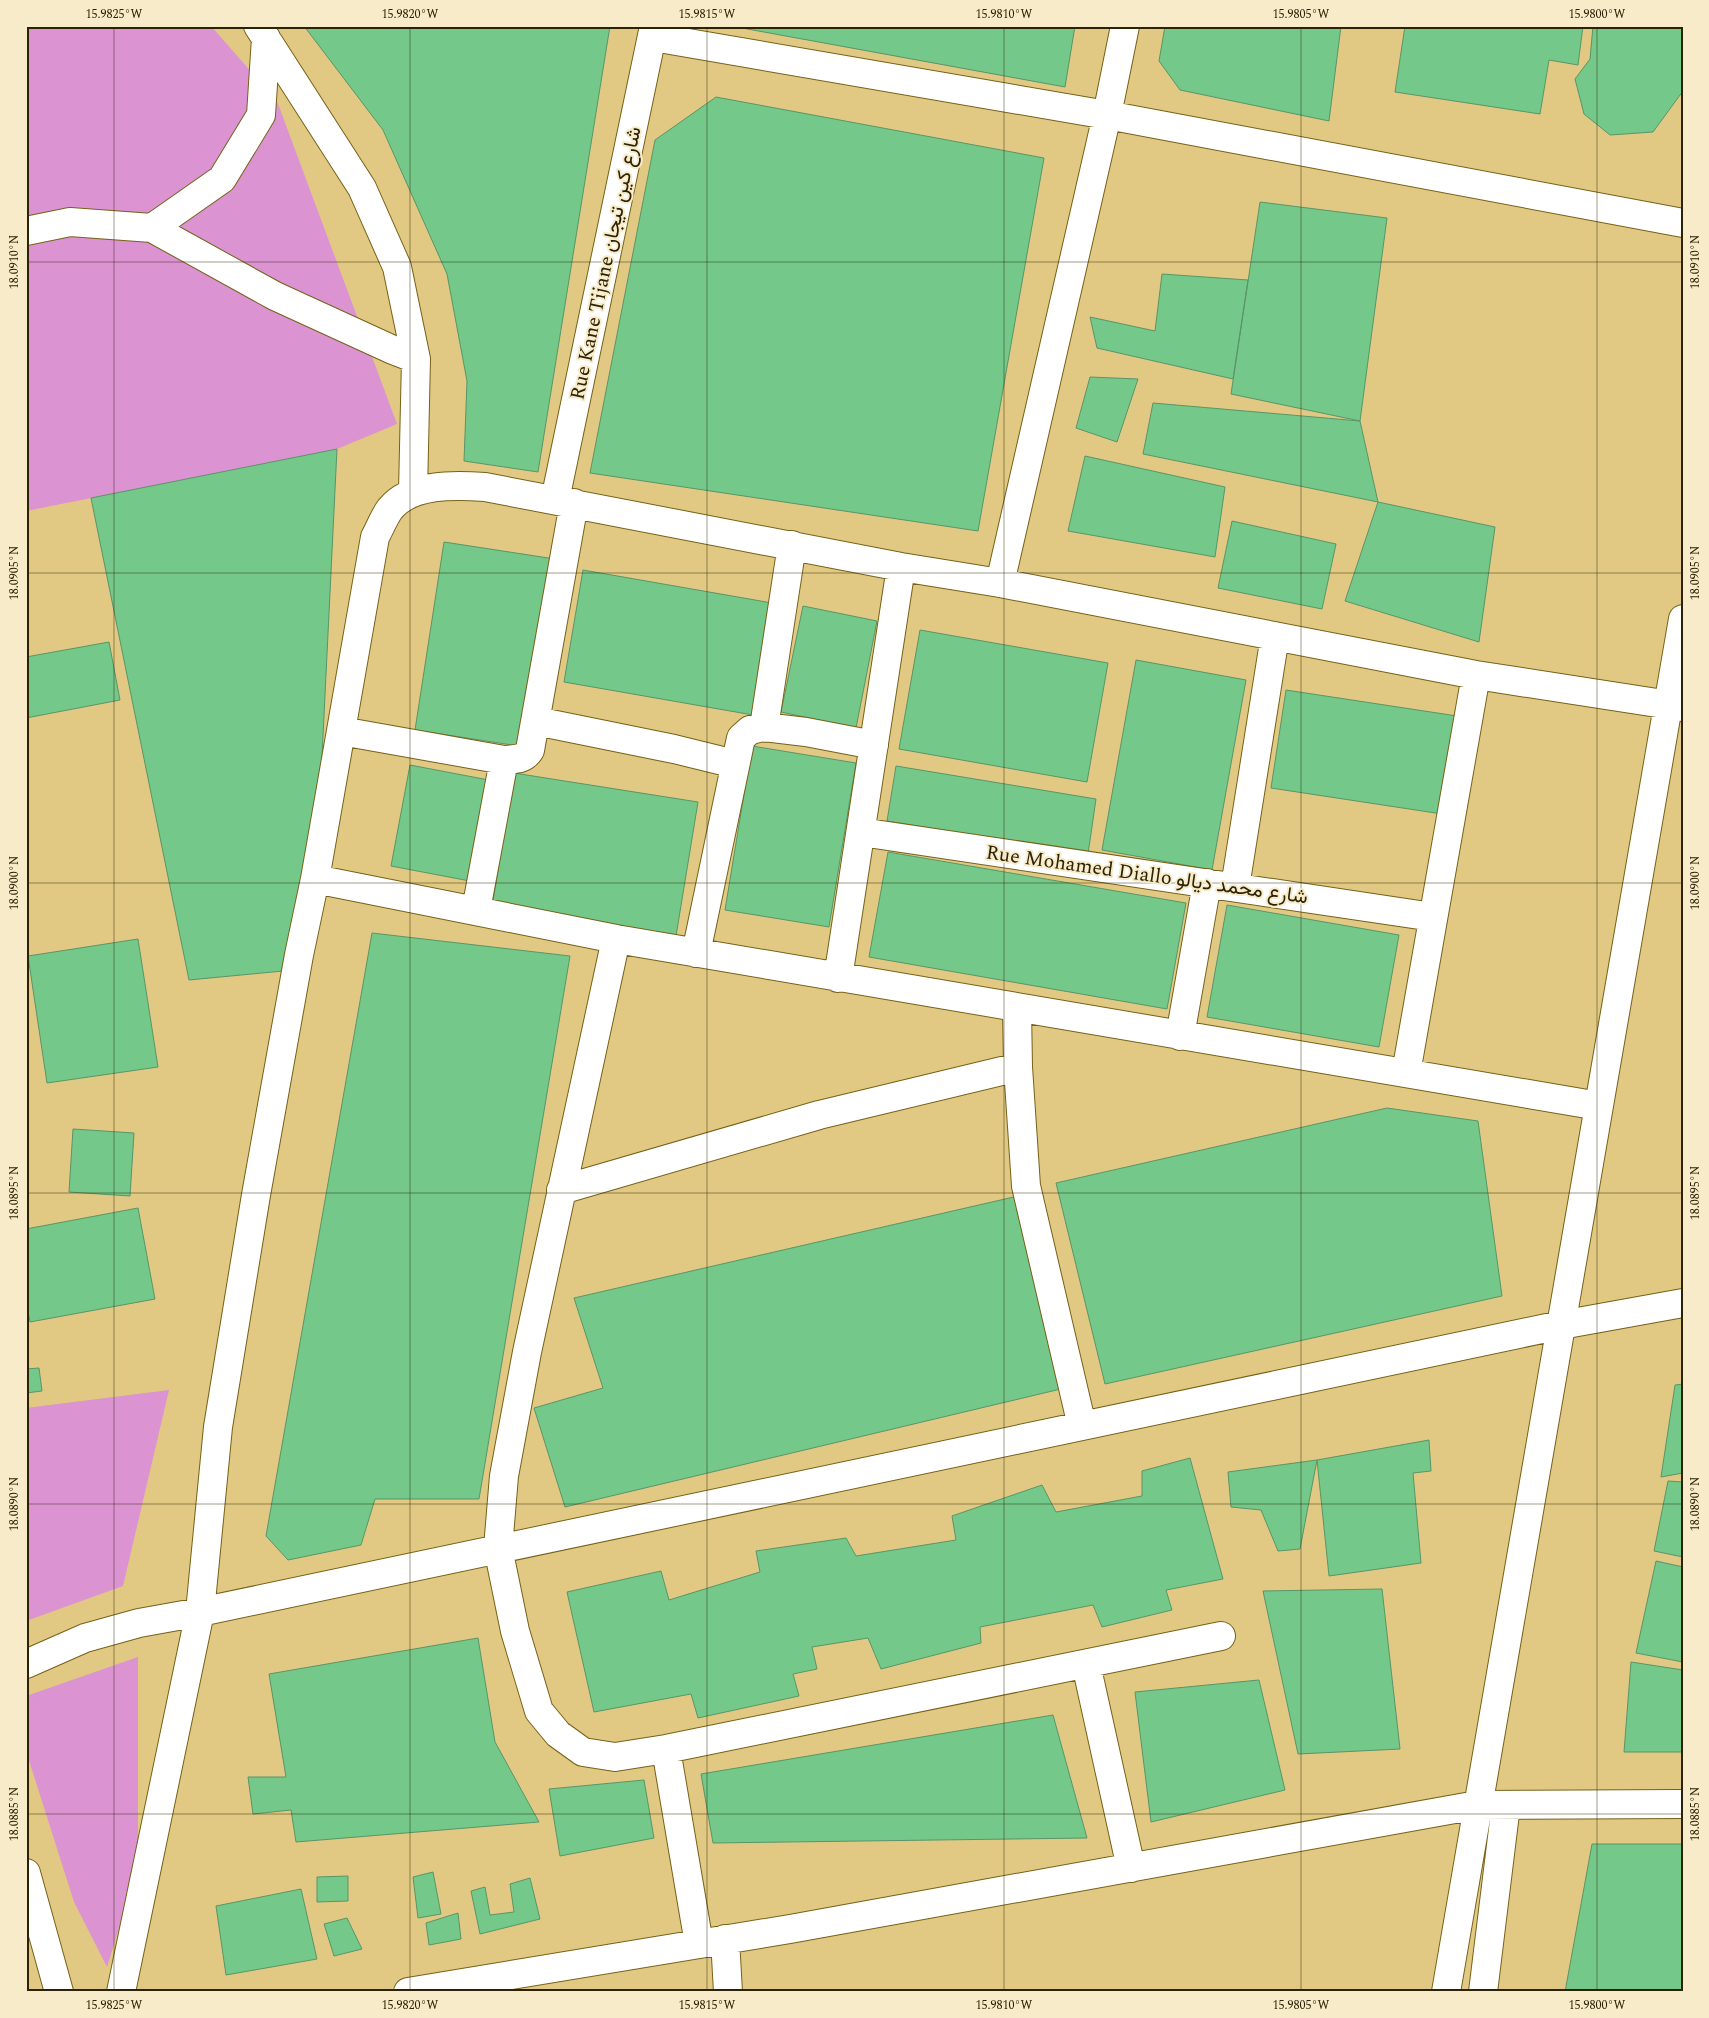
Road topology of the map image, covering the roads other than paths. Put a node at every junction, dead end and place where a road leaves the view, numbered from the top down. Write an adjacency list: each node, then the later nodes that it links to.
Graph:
1 (1125, 26): 4 (street)
2 (262, 32): 6 (street); 8 (street)
3 (654, 32): 4 (street); 10 (street, Rue Kane Tijane شارع كين تيجان)
4 (1107, 115): 5 (street); 13 (street)
5 (1683, 223)
6 (152, 228): 7 (street); 8 (street)
7 (26, 231)
8 (416, 359): 9 (street)
9 (413, 492): 10 (street); 20 (street)
10 (564, 501): 11 (street); 18 (street, Rue Kane Tijane شارع كين تيجان)
11 (792, 545): 12 (street); 19 (street)
12 (901, 567): 13 (street); 21 (street)
13 (1000, 583): 15 (street)
14 (1683, 619): 17 (street)
15 (1274, 636): 16 (street); 27 (street)
16 (1476, 674): 17 (street); 29 (street)
17 (1675, 706): 37 (street)
18 (536, 721): 22 (street, Rue Kane Tijane شارع كين تيجان); 23 (street)
19 (764, 727): 21 (street); 23 (street)
20 (341, 731): 22 (street); 25 (street)
21 (874, 745): 24 (street)
22 (504, 760): 28 (street)
23 (735, 764): 31 (street)
24 (861, 832): 26 (street, Rue Mohamed Diallo شارع محمد ديالو); 32 (street)
25 (316, 879): 28 (street); 43 (street)
26 (1208, 883): 27 (street, Rue Mohamed Diallo شارع محمد ديالو); 34 (street)
27 (1235, 887): 29 (street, Rue Mohamed Diallo شارع محمد ديالو)
28 (476, 910): 30 (street)
29 (1433, 916): 36 (street)
30 (616, 940): 31 (street); 38 (street)
31 (696, 952): 32 (street)
32 (838, 978): 33 (street)
33 (1017, 1009): 34 (street); 35 (street)
34 (1180, 1036): 36 (street)
35 (1018, 1067): 38 (street); 41 (street)
36 (1406, 1073): 37 (street)
37 (1599, 1106): 40 (street)
38 (561, 1190): 42 (street)
39 (1683, 1303): 40 (street)
40 (1561, 1326): 41 (street); 49 (street)
41 (1082, 1426): 42 (street)
42 (498, 1548): 43 (street); 47 (street)
43 (200, 1612): 45 (street); 55 (street)
44 (1221, 1636): 46 (street)
45 (26, 1664)
46 (1086, 1664): 47 (street); 51 (street)
47 (666, 1749): 53 (street)
48 (1683, 1804): 50 (street)
49 (1478, 1805): 50 (street); 51 (street); 58 (street)
50 (1506, 1805): 59 (street)
51 (1131, 1868): 53 (street)
52 (26, 1873): 54 (street)
53 (712, 1941): 56 (street); 57 (street)
54 (59, 1992)
55 (121, 1992)
56 (408, 1992)
57 (728, 1992)
58 (1446, 1992)
59 (1483, 1992)

